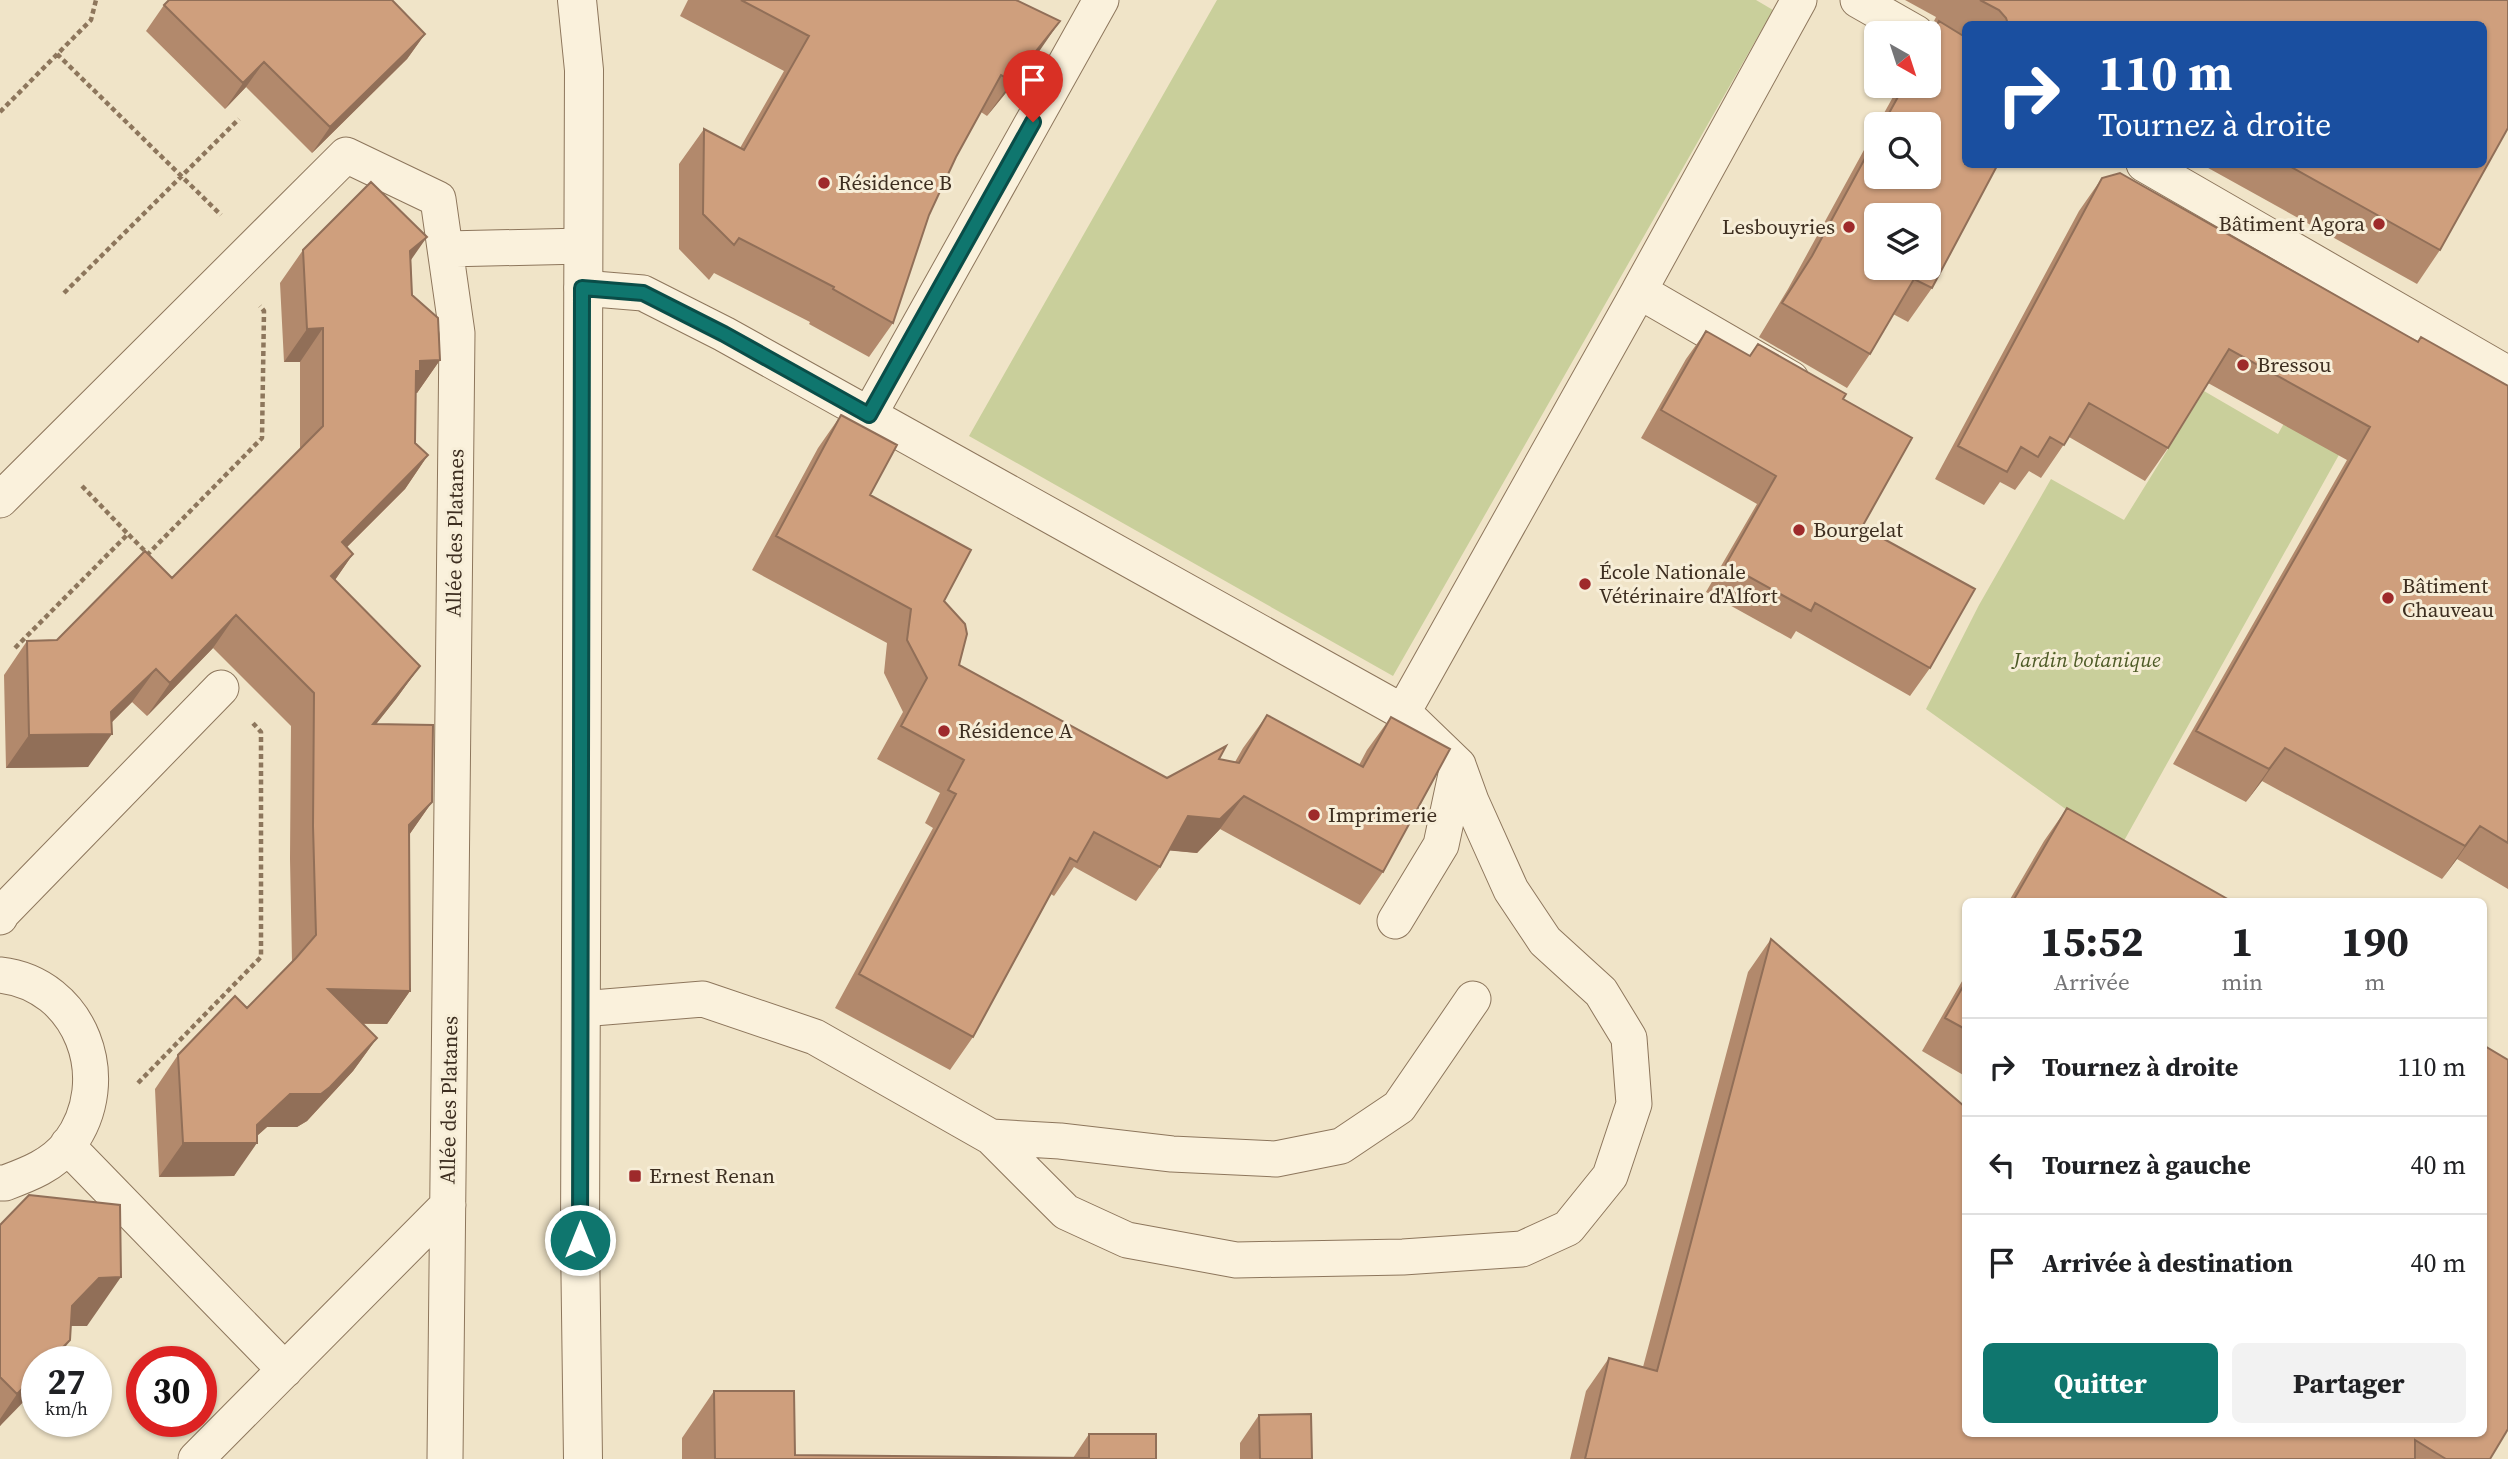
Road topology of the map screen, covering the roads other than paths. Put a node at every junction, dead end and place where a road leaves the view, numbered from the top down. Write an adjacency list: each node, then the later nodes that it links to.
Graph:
1 (577, 0): 7 (street)
2 (605, 0): 7 (street)
3 (1101, 0): 15 (lane)
4 (1799, 0): 12 (lane)
5 (1858, 0): 6 (lane)
6 (1895, 21)
7 (584, 70): 9 (street)
8 (2151, 168): 13 (lane)
9 (583, 246): 10 (lane); 11 (street)
10 (446, 249): 16 (lane, Allée des Platanes); 28 (lane, Allée des Platanes)
11 (582, 288): 15 (lane); 24 (street)
12 (1639, 291): 14 (lane); 18 (lane)
13 (2508, 374)
14 (1815, 393)
15 (869, 415): 18 (lane)
16 (1, 497)
17 (221, 688): 20 (lane)
18 (1403, 712): 19 (lane)
19 (1458, 765): 21 (lane); 25 (lane)
20 (0, 918)
21 (1395, 921)
22 (0, 975): 26 (lane)
23 (1473, 999): 25 (lane)
24 (581, 1009): 25 (lane); 32 (street)
25 (991, 1137)
26 (68, 1144): 27 (lane); 29 (lane)
27 (0, 1183)
28 (448, 1205): 29 (lane); 31 (lane, Allée des Platanes)
29 (285, 1370): 30 (lane)
30 (196, 1459)
31 (445, 1459)
32 (583, 1459)

